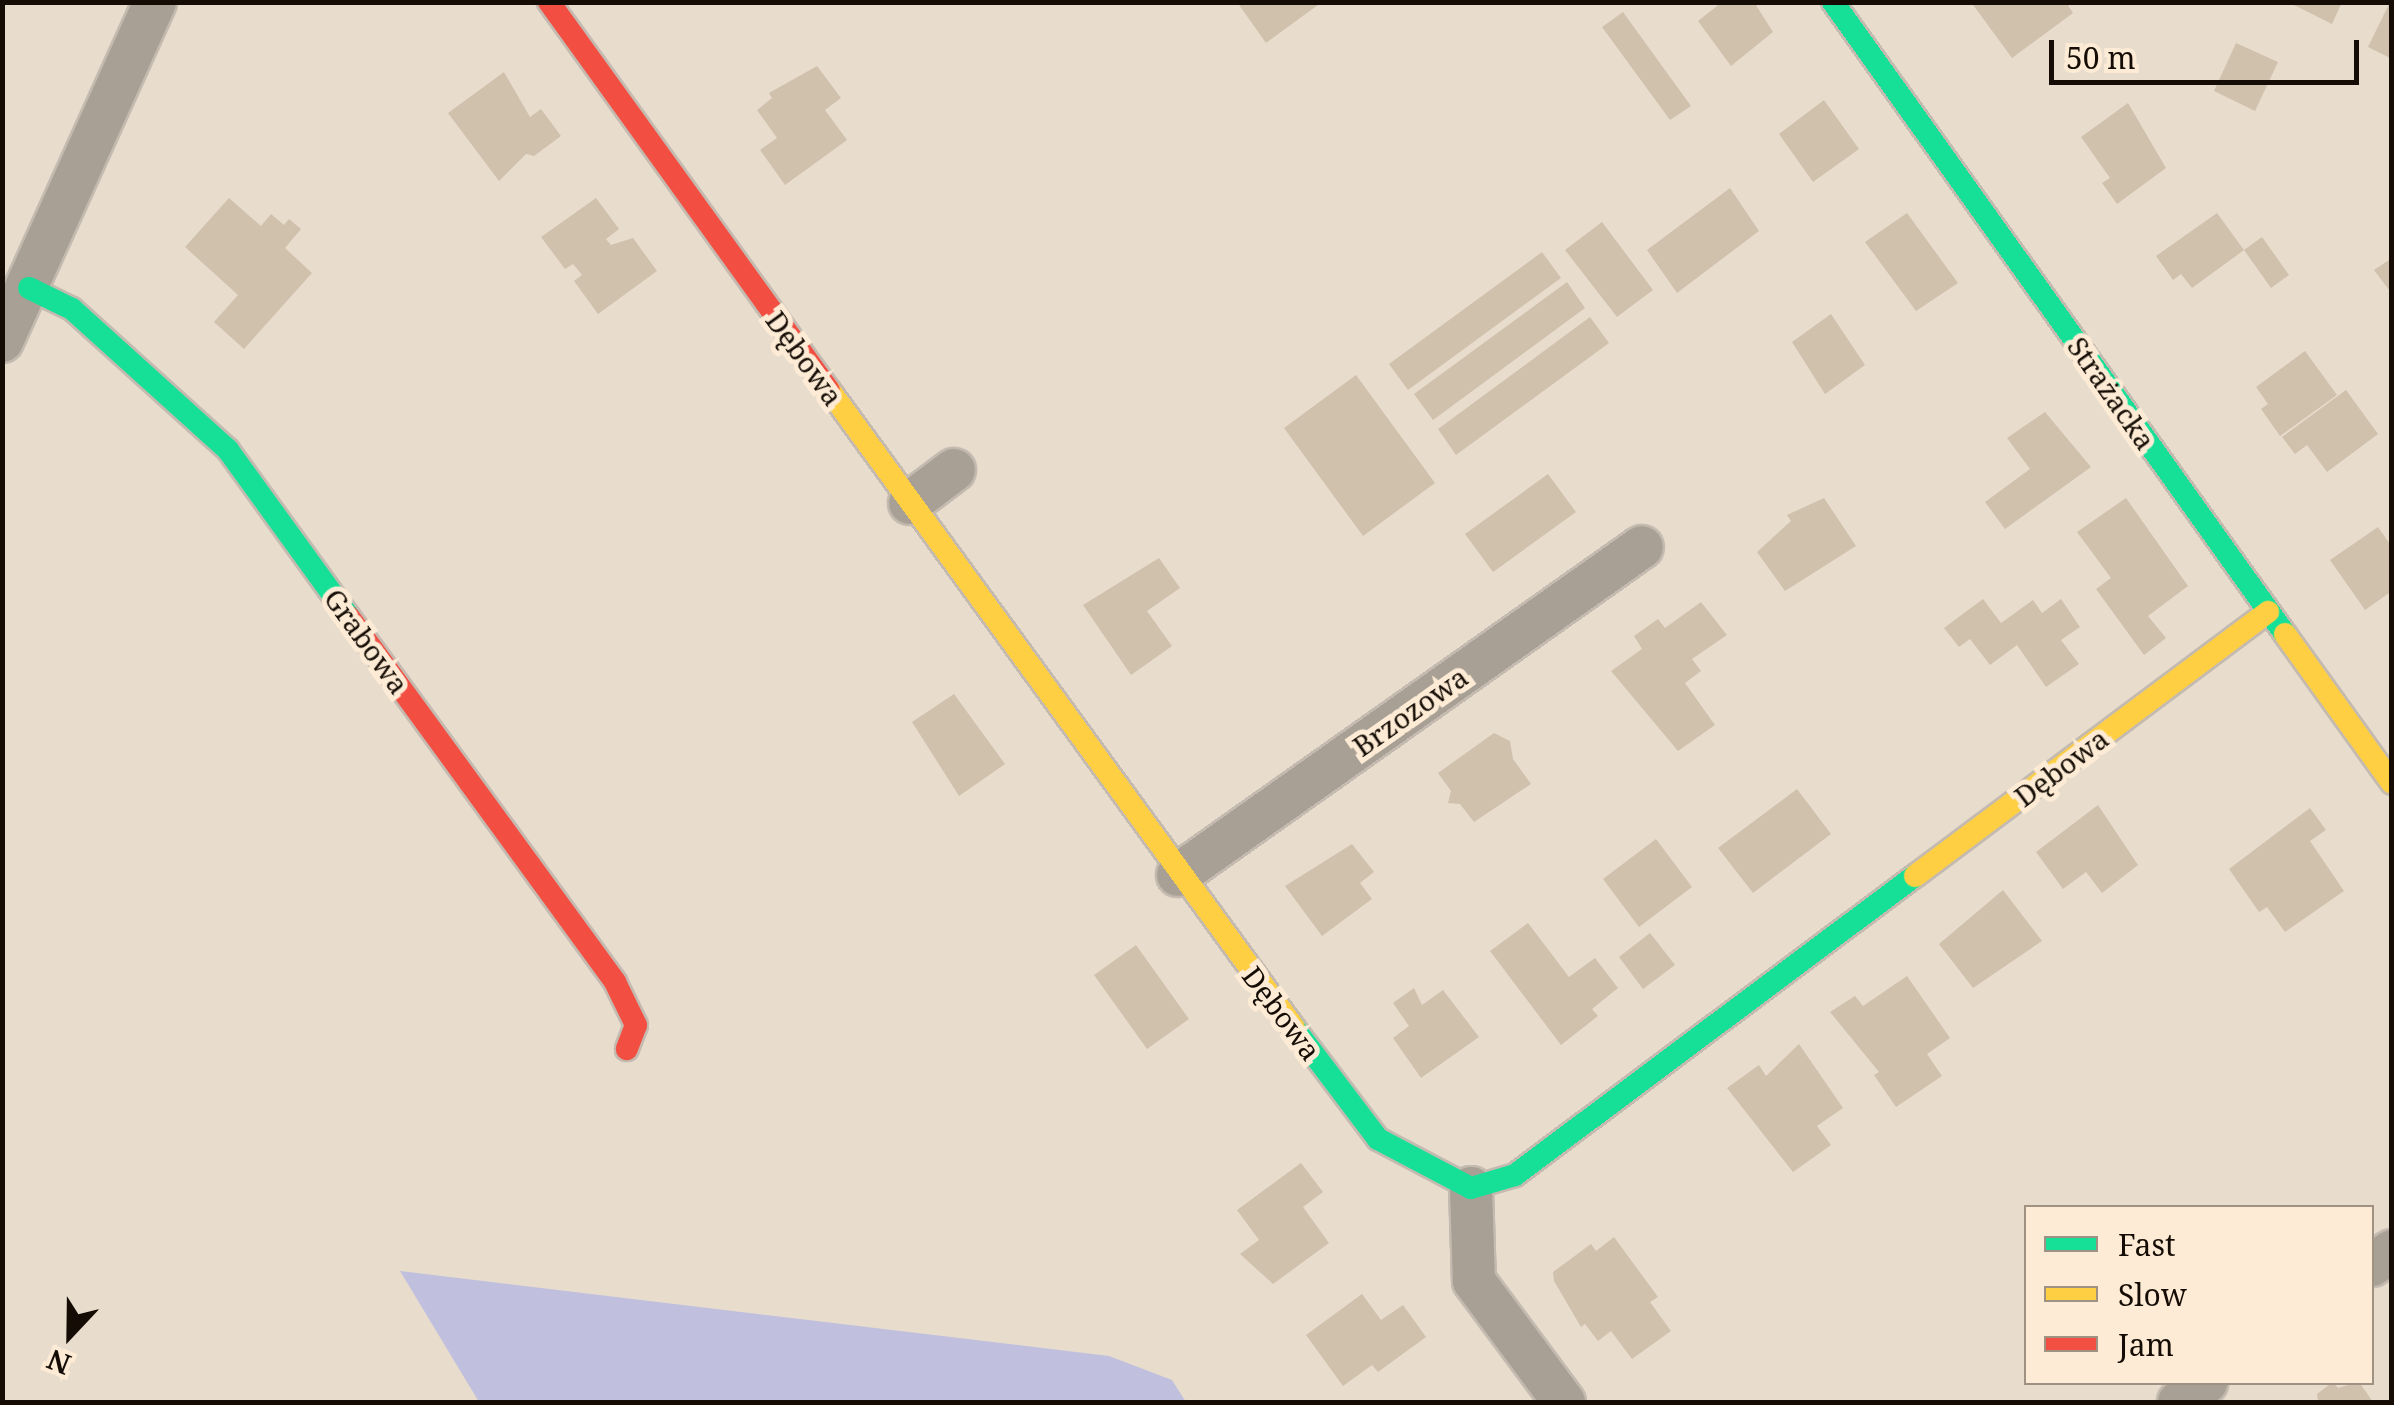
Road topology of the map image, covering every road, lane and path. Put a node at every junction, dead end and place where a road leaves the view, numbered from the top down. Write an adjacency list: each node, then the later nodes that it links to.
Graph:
1 (155, 2): 4 (street)
2 (548, 2): 7 (street, Dębowa)
3 (1832, 2): 9 (street, Strażacka)
4 (29, 288): 5 (street); 12 (street, Grabowa)
5 (2, 341)
6 (954, 470): 7 (street)
7 (910, 503): 11 (street, Dębowa)
8 (1642, 548): 11 (street, Brzozowa)
9 (2268, 612): 10 (street, Strażacka); 13 (street, Dębowa)
10 (2392, 783)
11 (1178, 875): 13 (street, Dębowa)
12 (627, 1050)
13 (1471, 1188): 15 (street)
14 (2203, 1385): 16 (street)
15 (1564, 1402)
16 (2179, 1402)

